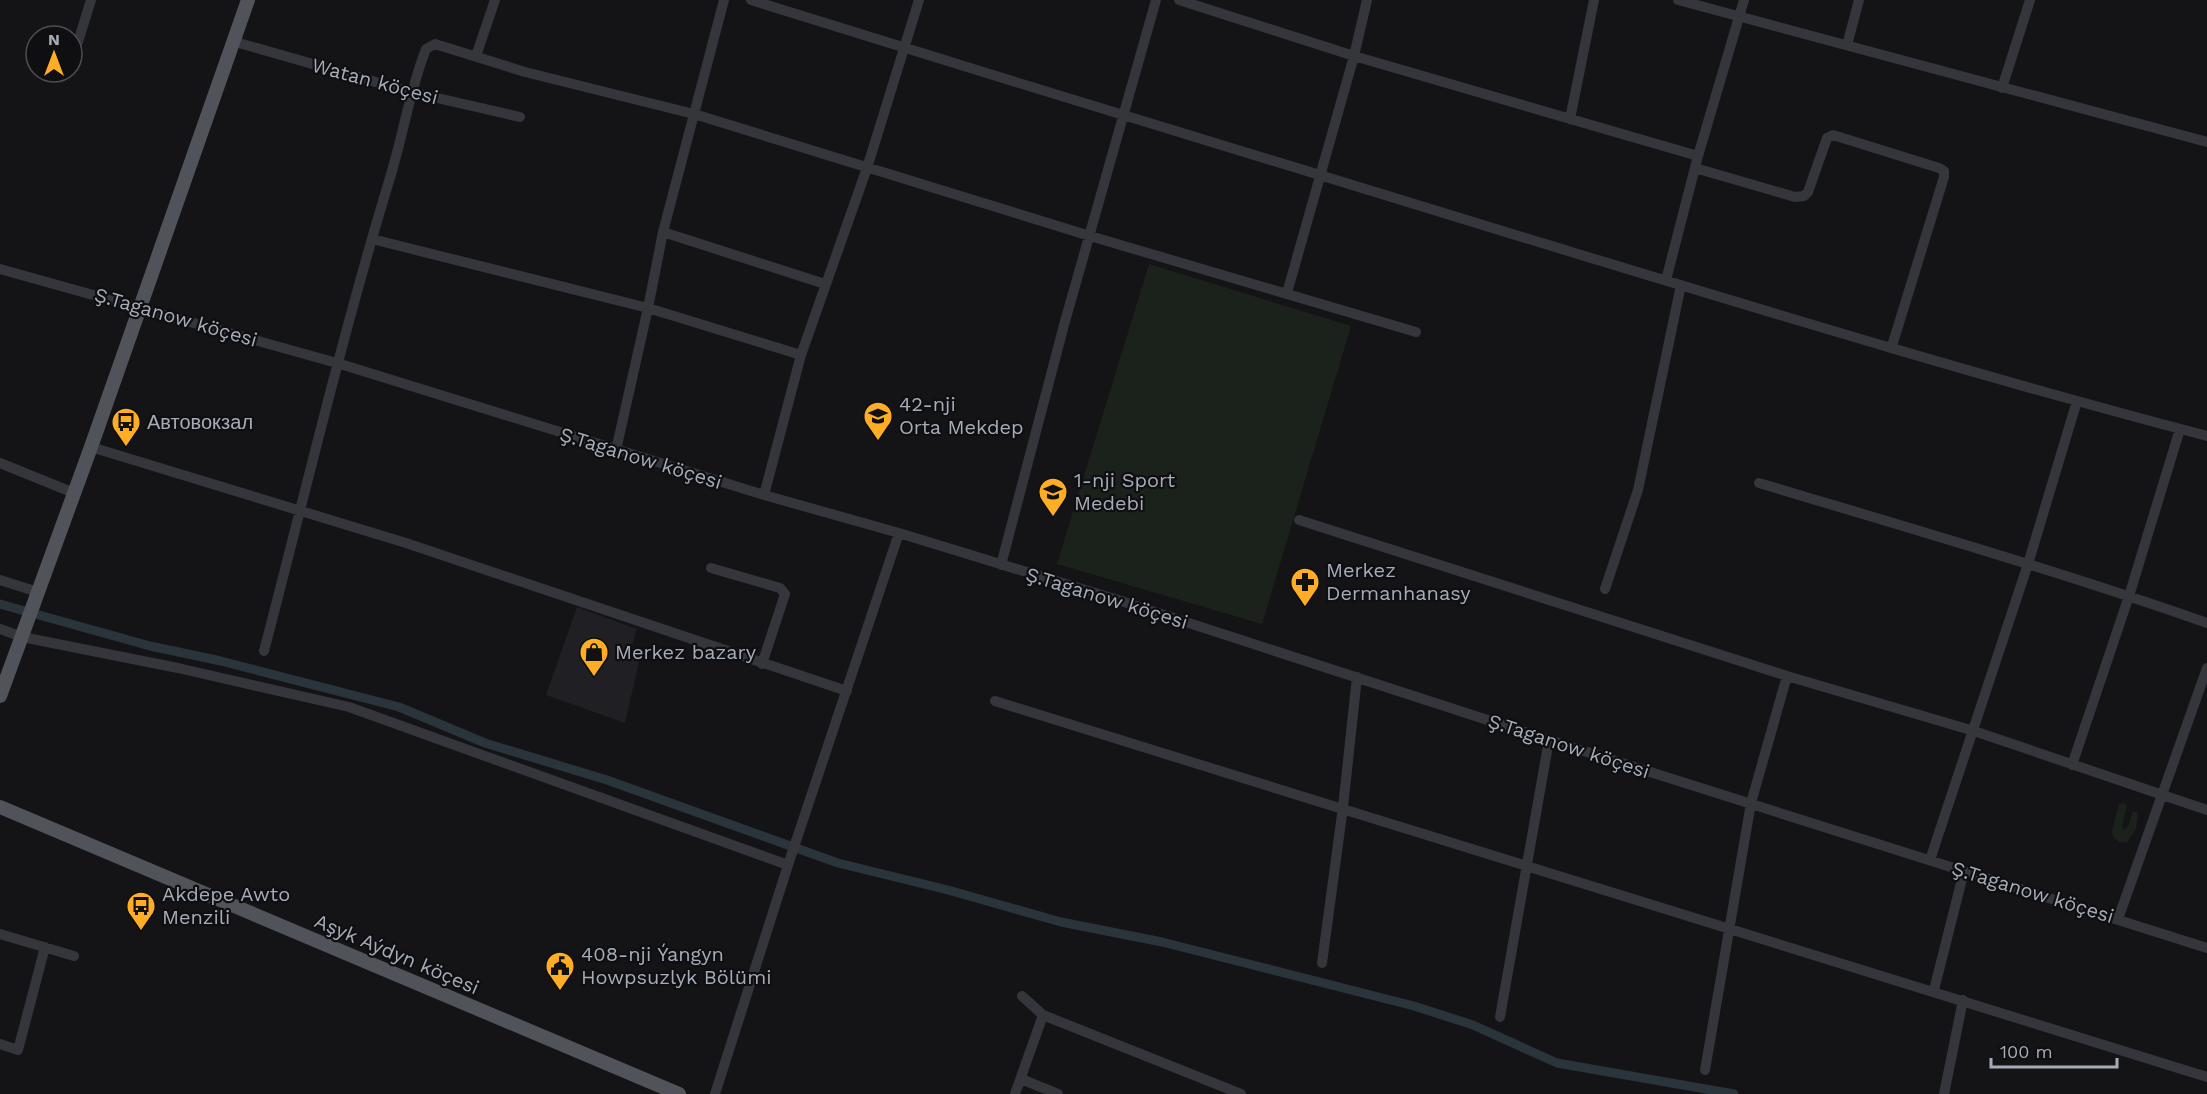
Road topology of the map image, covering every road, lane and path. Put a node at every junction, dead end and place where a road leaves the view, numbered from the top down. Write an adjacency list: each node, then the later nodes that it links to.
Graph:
1 (91, 0): 16 (street)
2 (248, 0): 17 (main road)
3 (495, 0): 20 (street)
4 (724, 0): 24 (street)
5 (751, 0): 19 (street)
6 (920, 0): 19 (street)
7 (1155, 0): 25 (street)
8 (1179, 0): 21 (street)
9 (1367, 0): 21 (street)
10 (1594, 0): 27 (street)
11 (1678, 0): 15 (street)
12 (1744, 0): 15 (street)
13 (1859, 0): 18 (street)
14 (2030, 0): 22 (street)
15 (1739, 16): 18 (street); 29 (street)
16 (84, 24)
17 (232, 41): 23 (street, Watan köçesi); 41 (main road)
18 (1847, 45): 22 (street)
19 (906, 49): 25 (street); 30 (street)
20 (476, 56): 23 (street); 24 (street)
21 (1354, 56): 27 (street); 32 (street)
22 (2002, 88): 28 (street)
23 (411, 92): 26 (street, Watan köçesi); 35 (street)
24 (694, 114): 30 (street); 33 (street)
25 (1122, 116): 32 (street); 34 (street)
26 (520, 117)
27 (1570, 119): 29 (street)
28 (2207, 142)
29 (1698, 156): 31 (street)
30 (867, 168): 34 (street); 38 (street)
31 (1695, 168): 37 (street); 44 (street)
32 (1321, 176): 37 (street); 40 (street)
33 (663, 232): 38 (street); 42 (street)
34 (1090, 236): 40 (street); 60 (street)
35 (372, 239): 42 (street); 46 (street)
36 (0, 269): 41 (street, Ş.Taganow köçesi)
37 (1666, 280): 39 (street)
38 (825, 284): 45 (street)
39 (1681, 285): 44 (street); 63 (street)
40 (1287, 293): 43 (street)
41 (139, 306): 46 (street, Ş.Taganow köçesi); 50 (main road)
42 (648, 308): 45 (street); 51 (street)
43 (1416, 333)
44 (1892, 346): 47 (street)
45 (801, 355): 55 (street)
46 (337, 363): 51 (street, Ş.Taganow köçesi); 56 (street)
47 (2077, 400): 48 (street); 59 (street)
48 (2180, 429): 49 (street); 65 (street)
49 (2207, 436)
50 (91, 447): 54 (main road); 56 (street)
51 (616, 450): 55 (street, Ş.Taganow köçesi)
52 (0, 464): 54 (street)
53 (1759, 483): 59 (street)
54 (74, 493): 64 (main road)
55 (764, 495): 58 (street, Ş.Taganow köçesi)
56 (300, 510): 69 (street); 70 (street)
57 (1299, 520): 72 (street)
58 (899, 533): 60 (street, Ş.Taganow köçesi); 74 (street)
59 (2028, 564): 65 (street); 77 (street)
60 (1001, 565): 73 (street, Ş.Taganow köçesi)
61 (711, 568): 70 (street)
62 (0, 580): 64 (street)
63 (1605, 589)
64 (38, 594): 68 (main road)
65 (2129, 596): 66 (street); 79 (street)
66 (2207, 623)
67 (0, 629): 68 (street)
68 (22, 636): 75 (main road); 86 (street)
69 (264, 651)
70 (762, 664): 74 (street)
71 (2207, 668): 80 (street)
72 (1787, 676): 77 (street); 81 (street)
73 (1357, 677): 78 (street, Ş.Taganow köçesi); 83 (street)
74 (847, 691): 86 (street)
75 (0, 696)
76 (995, 701): 83 (street)
77 (1974, 732): 79 (street); 85 (street)
78 (1549, 740): 81 (street, Ş.Taganow köçesi); 87 (street)
79 (2072, 765): 80 (street)
80 (2163, 796): 84 (street); 89 (street)
81 (1751, 803): 85 (street, Ş.Taganow köçesi); 90 (street)
82 (0, 807): 105 (main road, Aşyk Aýdyn köçesi)
83 (1343, 807): 87 (street); 95 (street)
84 (2207, 810)
85 (1930, 860): 88 (street, Ş.Taganow köçesi)
86 (788, 864): 106 (street)
87 (1526, 866): 90 (street); 100 (street)
88 (1964, 871): 89 (street, Ş.Taganow köçesi); 96 (street)
89 (2118, 919): 93 (street, Ş.Taganow köçesi)
90 (1729, 929): 96 (street); 102 (street)
91 (0, 934): 92 (street)
92 (45, 947): 94 (street); 101 (street)
93 (2207, 948)
94 (74, 956)
95 (1322, 963)
96 (1934, 990): 98 (street)
97 (1022, 996): 99 (street)
98 (1962, 1000): 103 (street); 110 (street)
99 (1043, 1015): 104 (street); 109 (street)
100 (1500, 1017)
101 (0, 1044)
102 (1705, 1070)
103 (2207, 1077)
104 (1021, 1079): 107 (street); 108 (street)
105 (679, 1094)
106 (715, 1094)
107 (1015, 1094)
108 (1058, 1094)
109 (1241, 1094)
110 (1944, 1094)

